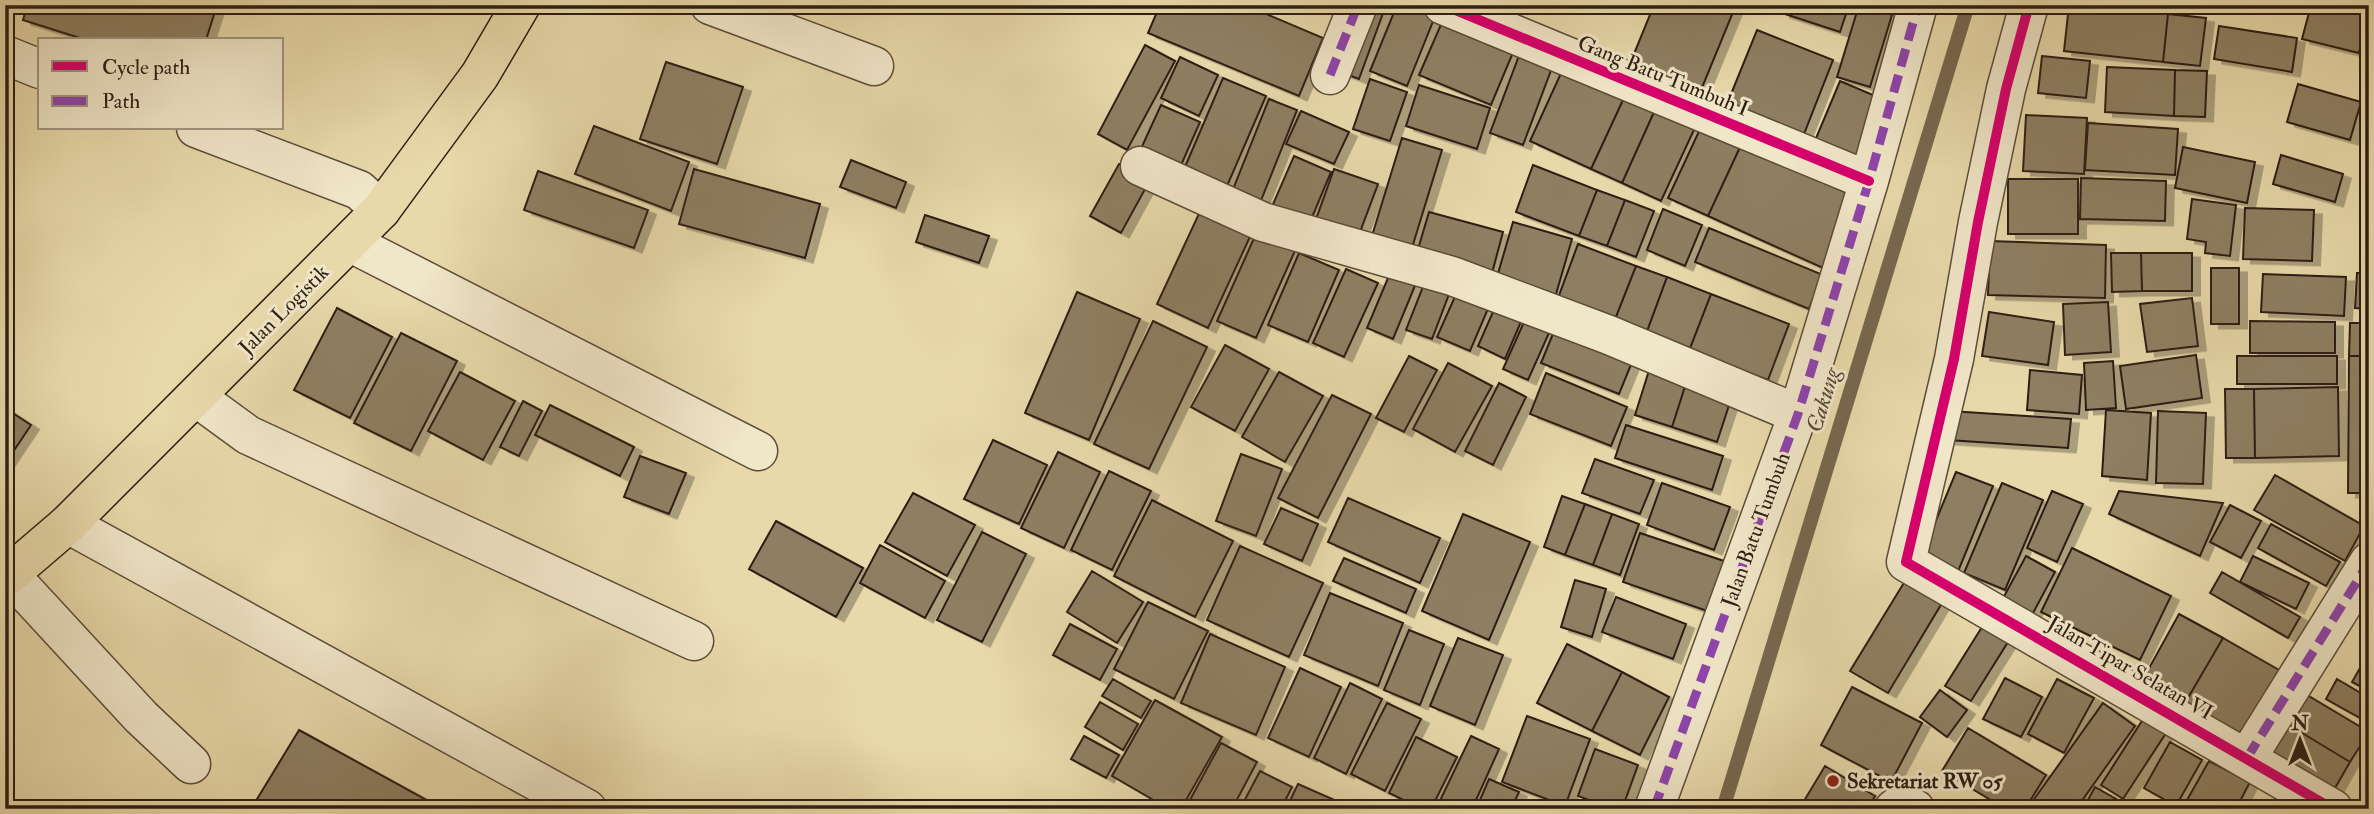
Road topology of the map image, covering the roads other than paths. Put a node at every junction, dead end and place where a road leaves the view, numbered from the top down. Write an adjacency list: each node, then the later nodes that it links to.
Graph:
1 (521, 5): 14 (main road, Jalan Logistik)
2 (710, 5): 8 (street)
3 (1358, 5): 10 (street)
4 (1443, 5): 13 (street, Gang Batu Tumbuh I)
5 (1917, 5): 13 (street, Jalan Batu Tumbuh)
6 (2029, 5): 23 (street, Jalan Tipar Selatan VI)
7 (5, 55): 9 (street)
8 (874, 66)
9 (38, 68)
10 (1330, 75)
11 (201, 130): 14 (street)
12 (1140, 166): 17 (street)
13 (1869, 181): 17 (street, Jalan Batu Tumbuh)
14 (381, 210): 15 (main road, Jalan Logistik)
15 (351, 243): 16 (main road, Jalan Logistik); 18 (street)
16 (195, 397): 19 (main road, Jalan Logistik); 22 (street)
17 (1798, 414): 26 (street, Jalan Batu Tumbuh)
18 (758, 451)
19 (68, 524): 21 (main road, Jalan Logistik); 25 (street)
20 (2369, 562): 23 (street)
21 (7, 577): 24 (street)
22 (694, 641)
23 (2247, 758): 27 (street, Jalan Tipar Selatan VI)
24 (191, 764)
25 (587, 809)
26 (1654, 809)
27 (2333, 809)

